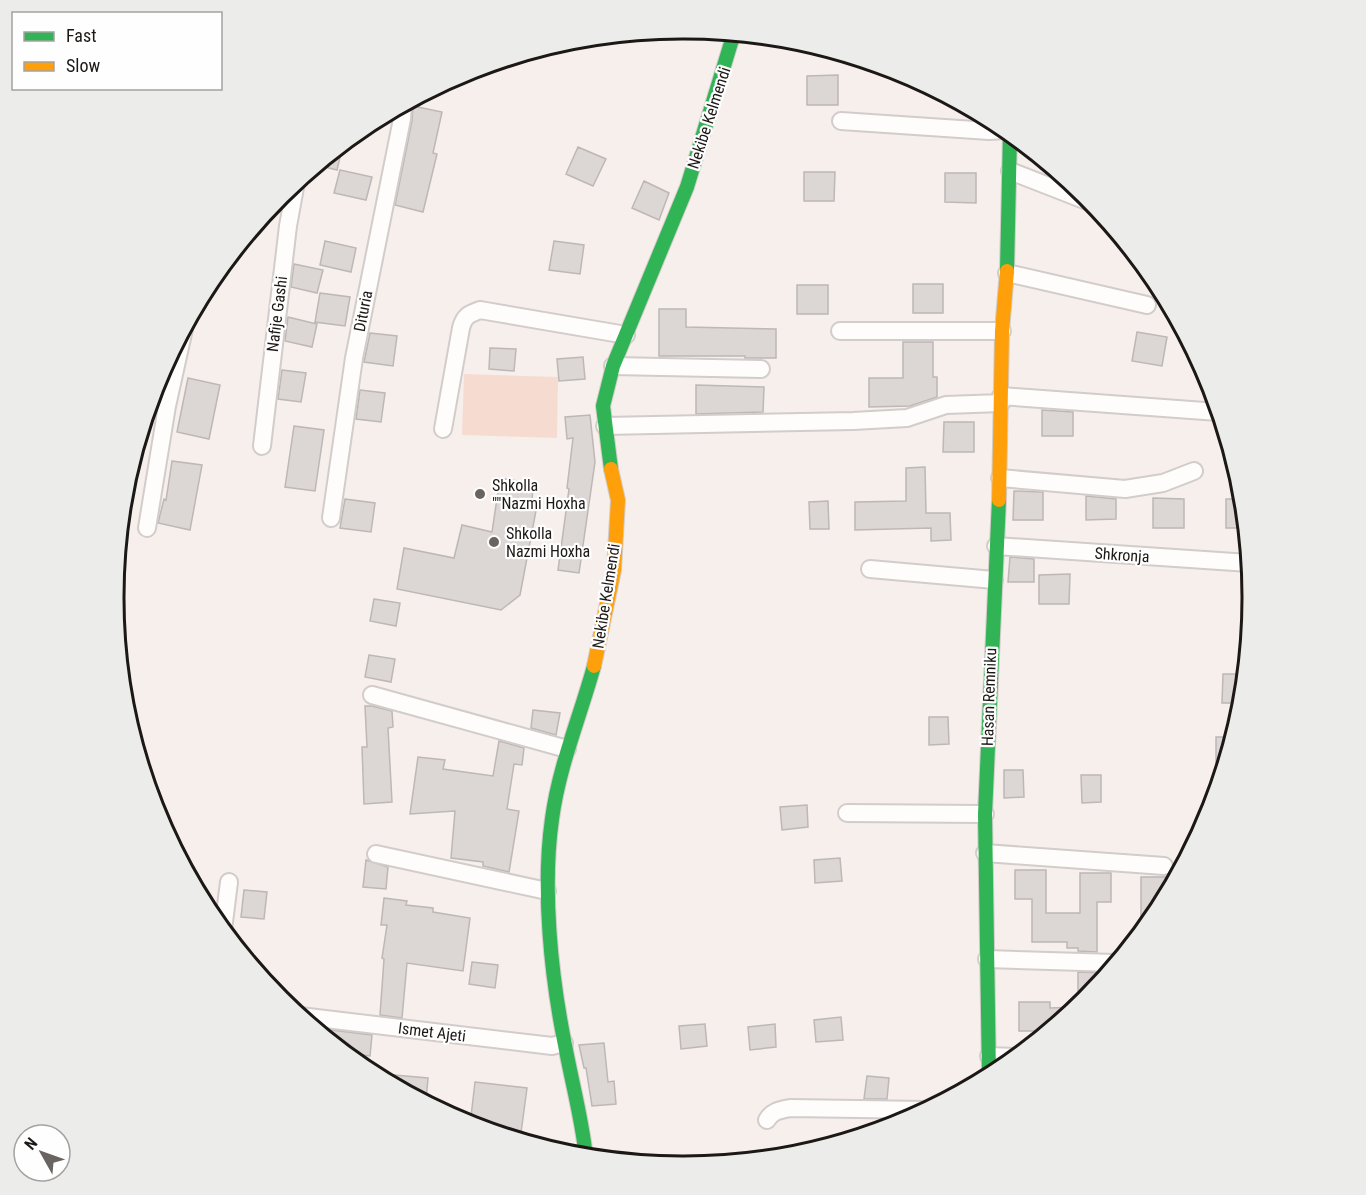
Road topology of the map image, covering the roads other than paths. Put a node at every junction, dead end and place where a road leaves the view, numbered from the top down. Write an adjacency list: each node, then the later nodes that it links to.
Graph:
1 (732, 41): 13 (street, Nekibe Kelmendi)
2 (402, 115): 24 (street, Dituria)
3 (841, 121): 4 (street)
4 (990, 131)
5 (1010, 145): 6 (street, Hasan Remniku)
6 (1010, 171): 7 (street); 9 (street, Hasan Remniku)
7 (1068, 194)
8 (293, 198): 21 (street, Nafije Gashi)
9 (1007, 273): 10 (street); 12 (street, Hasan Remniku)
10 (1147, 305)
11 (840, 331): 12 (street)
12 (1002, 331): 17 (street, Hasan Remniku)
13 (626, 335): 15 (street, Nekibe Kelmendi); 20 (street)
14 (177, 362): 25 (street)
15 (613, 366): 16 (street); 19 (street, Nekibe Kelmendi)
16 (761, 369)
17 (1001, 399): 18 (street); 19 (street); 23 (street, Hasan Remniku)
18 (1210, 411)
19 (605, 426): 31 (street, Nekibe Kelmendi)
20 (443, 429)
21 (262, 446)
22 (1194, 471): 23 (street)
23 (1000, 478): 26 (street, Hasan Remniku)
24 (330, 518)
25 (147, 528)
26 (996, 546): 27 (street, Shkronja); 29 (street, Hasan Remniku)
27 (1240, 562)
28 (870, 569): 29 (street)
29 (993, 580): 33 (street, Hasan Remniku)
30 (372, 695): 31 (street)
31 (567, 749): 38 (street, Nekibe Kelmendi)
32 (848, 813): 33 (street)
33 (985, 814): 35 (street, Hasan Remniku)
34 (376, 854): 38 (street)
35 (985, 854): 36 (street); 40 (street, Hasan Remniku)
36 (1164, 866)
37 (229, 882): 39 (street)
38 (547, 891): 43 (street, Nekibe Kelmendi)
39 (225, 916)
40 (987, 958): 41 (street); 44 (street, Hasan Remniku)
41 (1106, 963)
42 (316, 1018): 43 (street, Ismet Ajeti)
43 (564, 1043): 49 (street, Nekibe Kelmendi)
44 (989, 1056): 45 (street); 46 (street, Hasan Remniku)
45 (1001, 1056)
46 (989, 1064)
47 (904, 1110): 48 (street)
48 (767, 1120)
49 (585, 1147)

